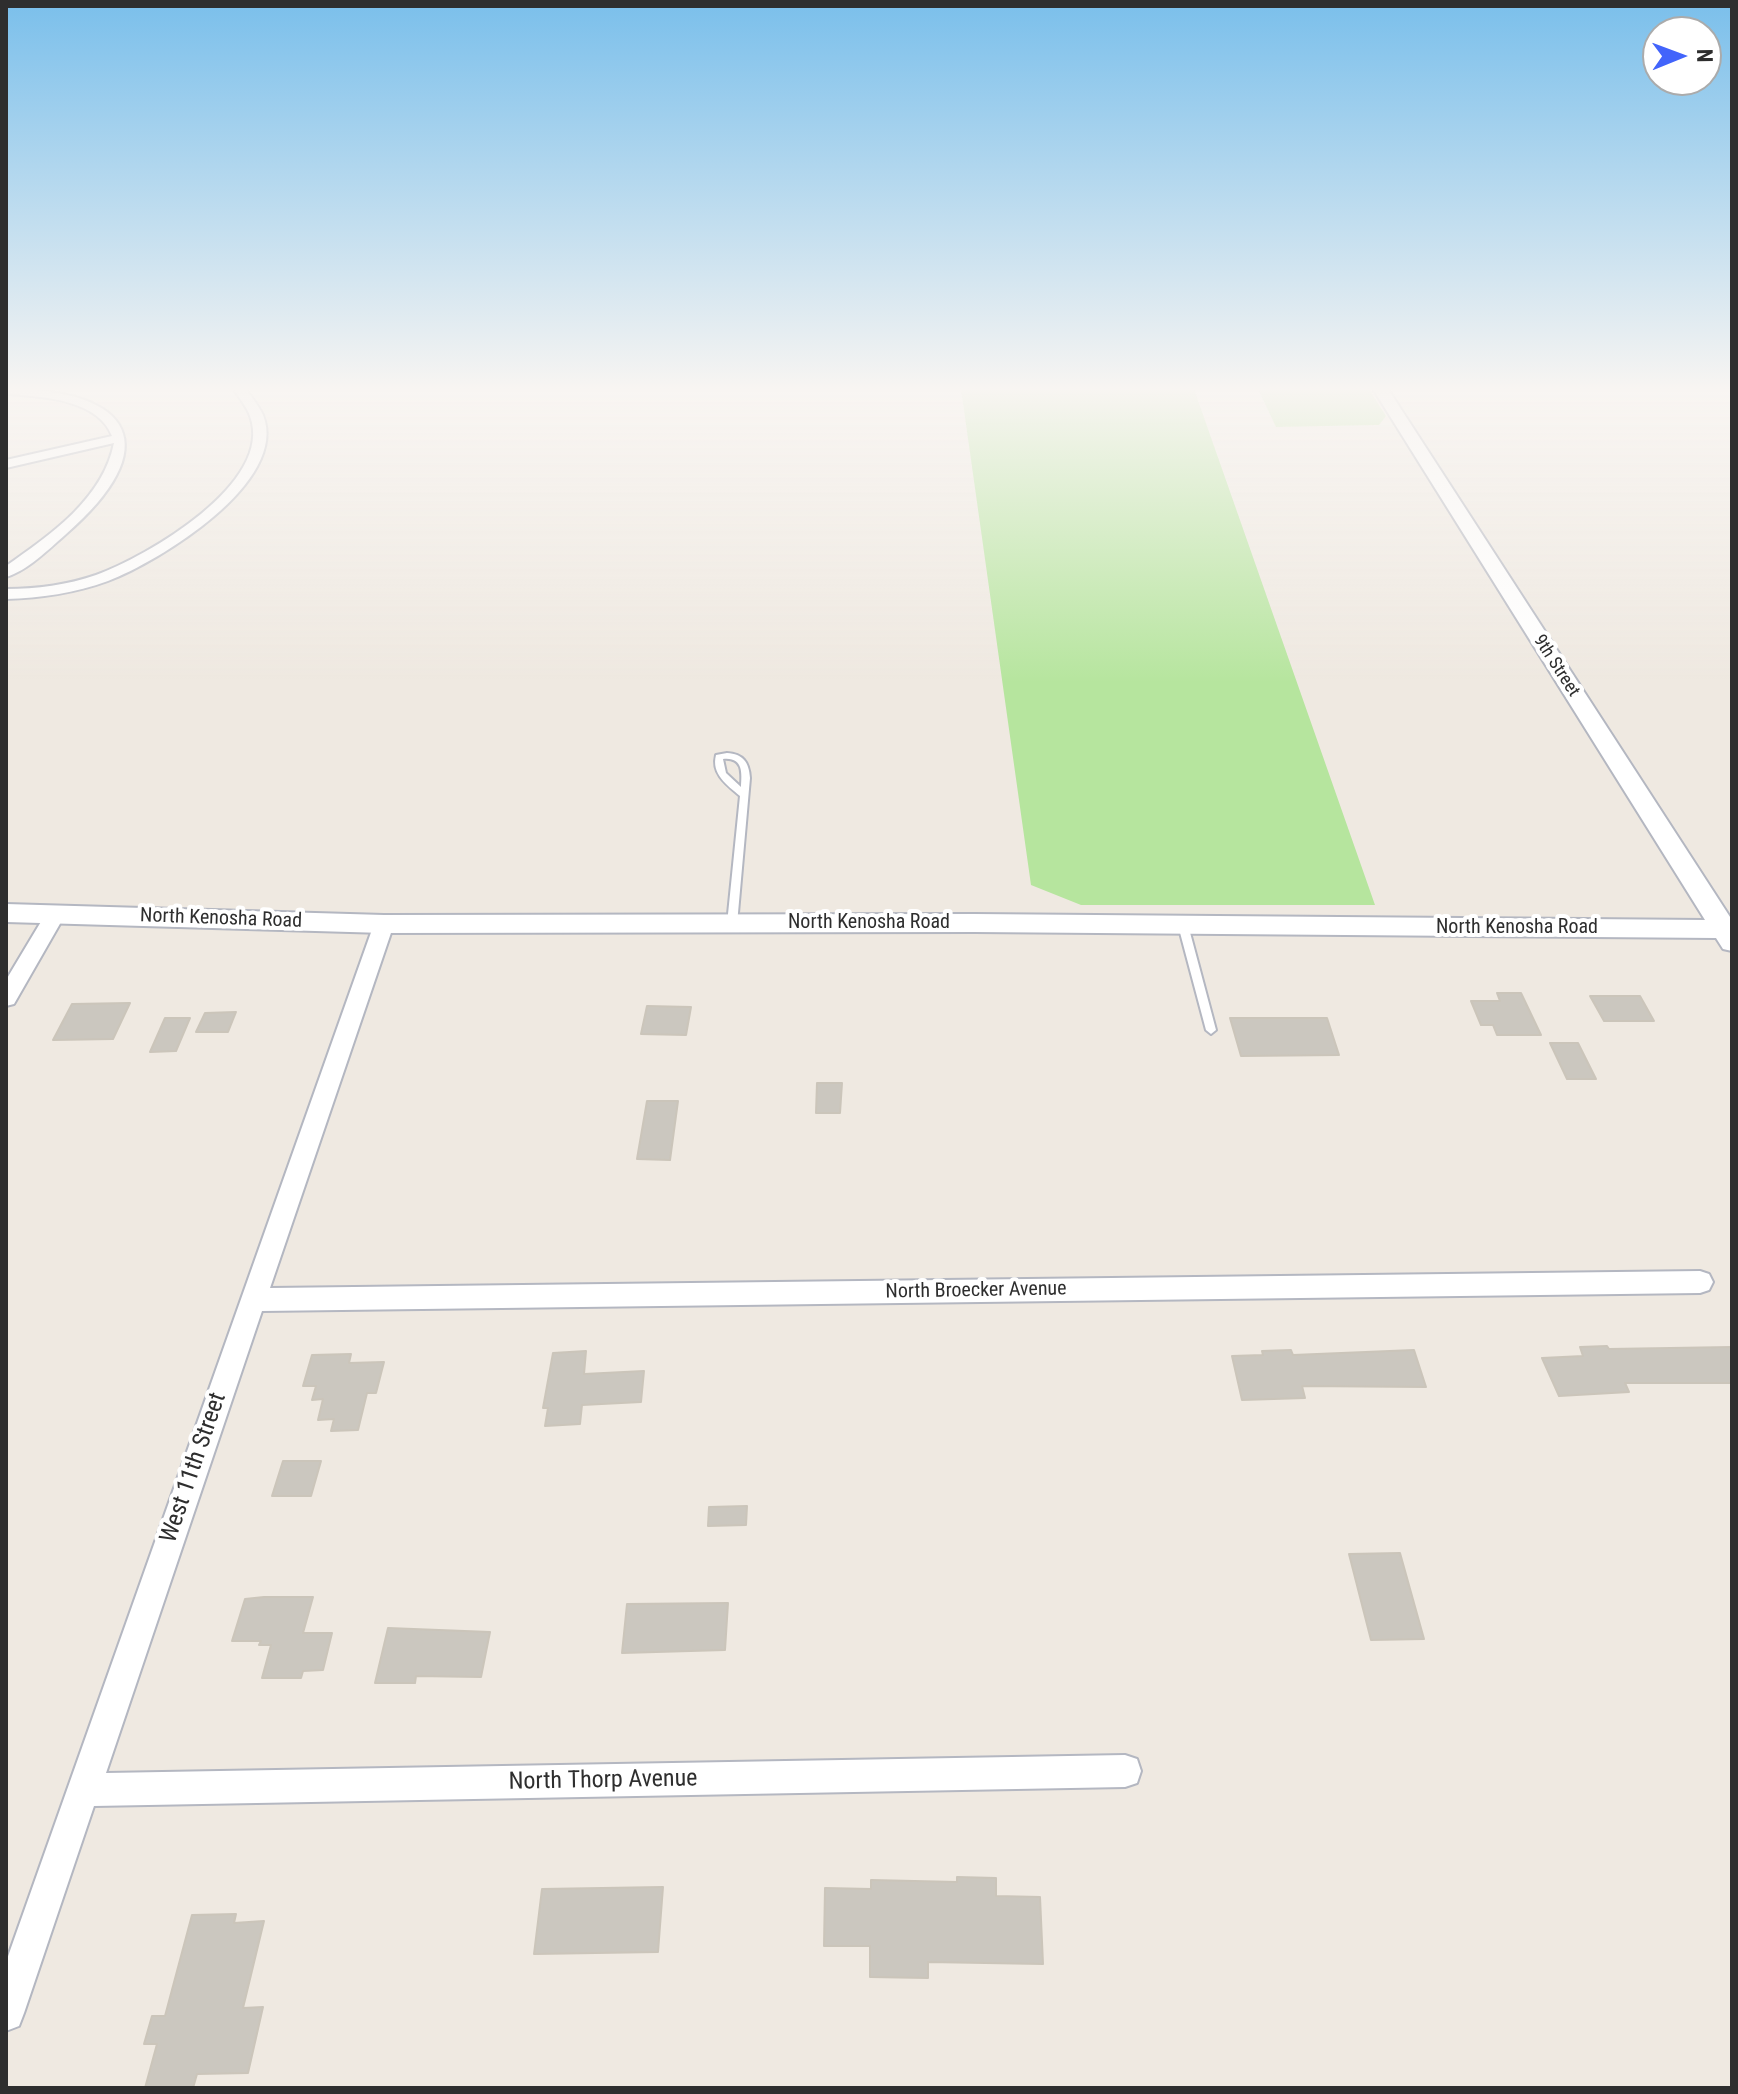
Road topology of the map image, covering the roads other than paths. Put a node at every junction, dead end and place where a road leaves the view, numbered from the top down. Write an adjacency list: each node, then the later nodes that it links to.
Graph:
1 (99, 487): 4 (street)
2 (235, 487): 5 (street)
3 (1443, 487): 12 (street, 9th Street)
4 (6, 573)
5 (6, 594)
6 (745, 795): 10 (lane)
7 (6, 913): 8 (street, North Kenosha Road)
8 (55, 915): 9 (street, North Kenosha Road); 13 (street)
9 (384, 924): 10 (street, North Kenosha Road); 16 (street, West 11th Street)
10 (732, 924): 11 (street, North Kenosha Road)
11 (1183, 925): 12 (street, North Kenosha Road); 14 (lane)
12 (1729, 933)
13 (6, 998)
14 (1211, 1030)
15 (1700, 1282): 16 (street, North Broecker Avenue)
16 (253, 1300): 18 (street, West 11th Street)
17 (1125, 1771): 18 (street, North Thorp Avenue)
18 (82, 1790): 19 (street, West 11th Street)
19 (6, 2013)

